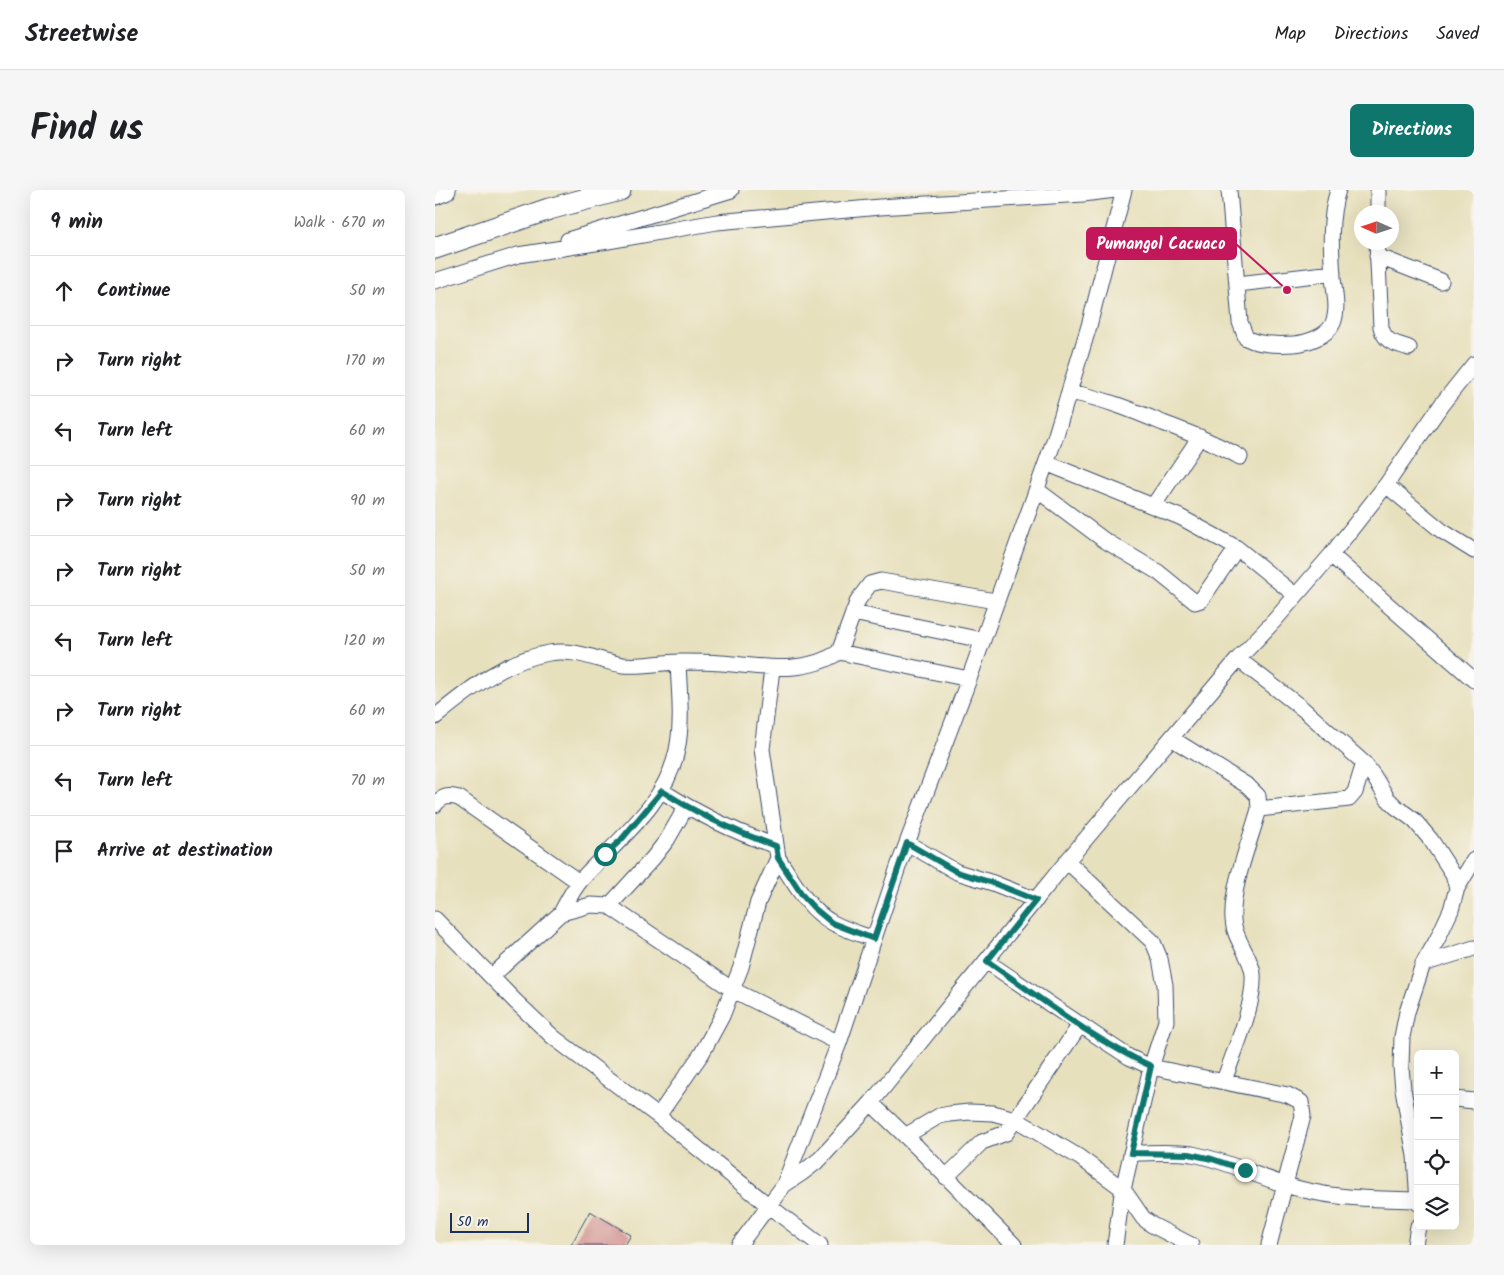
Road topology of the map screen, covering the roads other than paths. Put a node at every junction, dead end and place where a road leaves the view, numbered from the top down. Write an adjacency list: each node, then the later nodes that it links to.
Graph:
1 (445, 190): 11 (highway)
2 (620, 190): 15 (highway)
3 (731, 190): 10 (street)
4 (1013, 190): 12 (street)
5 (1115, 190): 12 (street)
6 (1124, 190): 25 (street)
7 (1229, 190): 22 (street)
8 (1339, 190): 19 (street)
9 (1378, 190): 13 (street)
10 (712, 193): 14 (street); 18 (street)
11 (435, 194)
12 (1035, 197): 14 (street)
13 (1378, 205)
14 (717, 222): 18 (street)
15 (435, 248)
16 (1377, 250): 23 (street)
17 (1379, 250): 20 (street)
18 (518, 255): 21 (street)
19 (1333, 273): 22 (street); 22 (street)
20 (1441, 280)
21 (435, 281)
22 (1238, 284)
23 (1409, 348)
24 (1474, 364): 29 (street)
25 (1069, 392): 26 (street); 28 (street)
26 (1200, 437): 27 (street); 31 (street)
27 (1240, 458)
28 (1046, 463): 30 (street); 31 (street)
29 (1386, 485): 33 (street); 34 (street)
30 (1037, 490): 32 (street); 36 (street)
31 (1153, 506): 32 (street)
32 (1237, 548): 35 (street)
33 (1474, 552)
34 (1331, 555): 35 (street); 44 (street)
35 (1295, 595): 40 (street)
36 (995, 601): 37 (street); 38 (street)
37 (853, 613): 38 (street); 39 (street)
38 (982, 640): 43 (street)
39 (839, 652): 42 (street); 43 (street)
40 (1238, 658): 46 (street); 47 (street)
41 (677, 662): 42 (street); 45 (street); 48 (street)
42 (772, 669): 53 (street)
43 (969, 679): 52 (street)
44 (1474, 680)
45 (435, 717)
46 (1171, 738): 51 (street); 55 (street)
47 (1364, 764): 51 (street); 57 (street)
48 (662, 791): 50 (street); 56 (street)
49 (435, 805): 56 (street)
50 (686, 807): 53 (street); 59 (street)
51 (1259, 809): 71 (street)
52 (907, 843): 58 (street); 62 (street)
53 (777, 852): 62 (street); 67 (street)
54 (1474, 860): 57 (street)
55 (1067, 861): 58 (street); 70 (street)
56 (579, 882): 60 (street)
57 (1457, 888): 65 (street)
58 (1036, 900): 64 (street)
59 (609, 906): 60 (street); 67 (street)
60 (561, 913): 66 (street)
61 (435, 919): 66 (street)
62 (874, 939): 69 (street)
63 (1474, 948): 65 (street)
64 (987, 961): 68 (street); 75 (street)
65 (1423, 964): 72 (street)
66 (492, 976): 76 (street)
67 (733, 990): 69 (street); 76 (street)
68 (1080, 1025): 70 (street); 77 (street)
69 (839, 1043): 82 (street)
70 (1151, 1066): 71 (street); 79 (street)
71 (1224, 1081): 81 (street)
72 (1411, 1095): 83 (street)
73 (1459, 1099): 74 (street)
74 (1474, 1101)
75 (871, 1104): 78 (street); 82 (street)
76 (658, 1116): 86 (street)
77 (1015, 1120): 78 (street); 80 (street); 84 (street)
78 (905, 1136): 80 (street)
79 (1131, 1153): 81 (street); 84 (street)
80 (946, 1177): 91 (street)
81 (1284, 1184): 85 (street); 94 (street)
82 (784, 1185): 86 (street)
83 (1417, 1185)
84 (1123, 1189): 88 (street); 92 (street)
85 (1414, 1201)
86 (769, 1206): 89 (street); 90 (street)
87 (1417, 1230): 95 (street)
88 (1174, 1240): 93 (street)
89 (739, 1245)
90 (820, 1245)
91 (1014, 1245)
92 (1115, 1245)
93 (1191, 1245)
94 (1269, 1245)
95 (1415, 1245)

